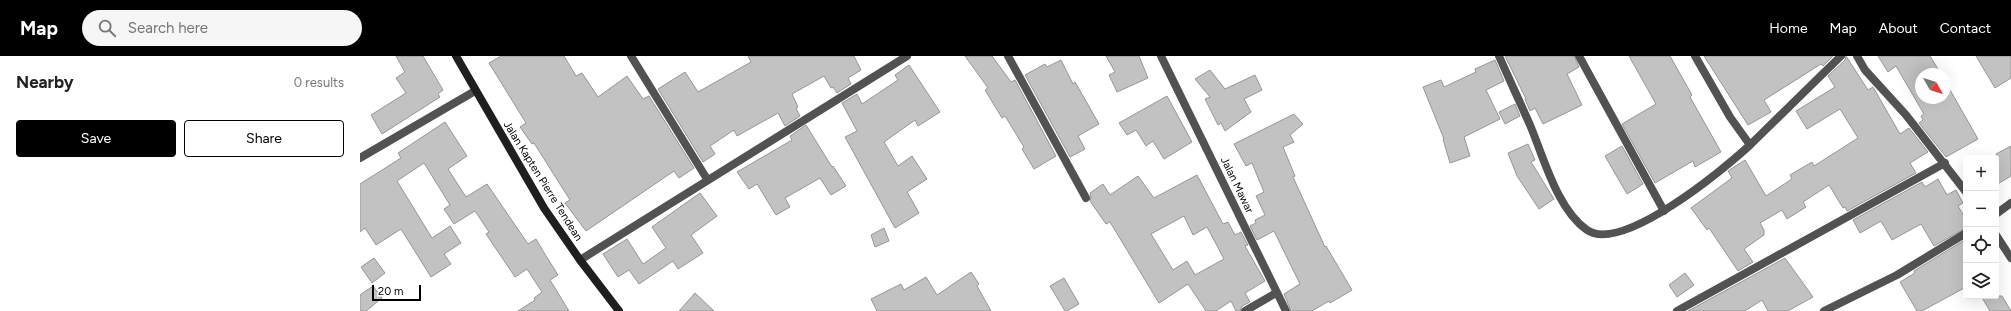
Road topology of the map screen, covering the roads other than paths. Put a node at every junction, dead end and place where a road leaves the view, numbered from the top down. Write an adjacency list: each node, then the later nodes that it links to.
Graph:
1 (456, 56): 11 (main road, Jalan Kapten Pierre Tendean)
2 (631, 56): 15 (street)
3 (907, 56): 15 (street)
4 (1008, 56): 17 (street)
5 (1161, 56): 25 (street, Jalan Mawar)
6 (1498, 56): 19 (street)
7 (1579, 56): 19 (street)
8 (1694, 56): 12 (street)
9 (1840, 56): 12 (street)
10 (1857, 56): 14 (street)
11 (475, 91): 13 (street); 24 (main road, Jalan Kapten Pierre Tendean)
12 (1750, 145): 19 (street)
13 (360, 158)
14 (1945, 162): 16 (street); 29 (street)
15 (707, 179): 24 (street)
16 (1965, 191)
17 (1086, 198)
18 (2011, 203): 20 (street)
19 (1664, 211)
20 (1999, 212)
21 (1963, 236): 30 (street)
22 (1999, 240): 23 (street)
23 (2011, 258)
24 (580, 260): 26 (main road, Jalan Kapten Pierre Tendean)
25 (1276, 293): 27 (street); 28 (street, Jalan Mawar)
26 (619, 311)
27 (1246, 311)
28 (1286, 311)
29 (1677, 311)
30 (1824, 311)

